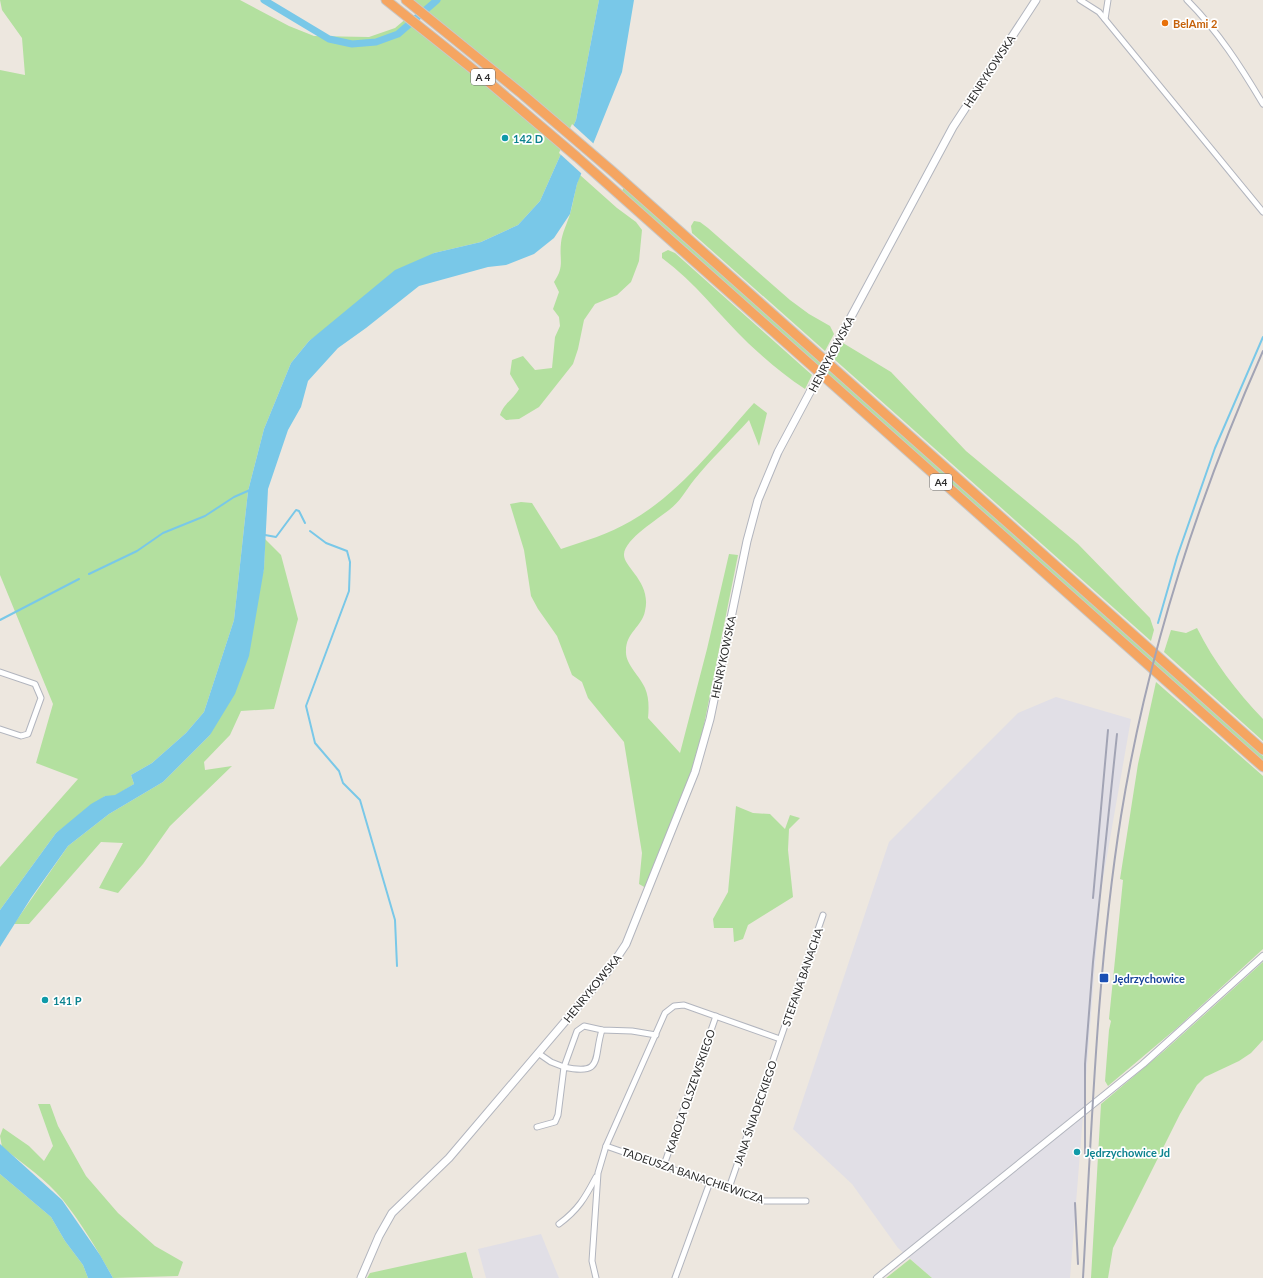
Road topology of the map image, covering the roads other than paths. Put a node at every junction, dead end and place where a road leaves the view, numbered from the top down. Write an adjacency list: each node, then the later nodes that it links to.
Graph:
1 (386, 0): 10 (highway, A 4)
2 (406, 0): 9 (highway, A 4)
3 (1036, 0): 22 (main road, HENRYKOWSKA, bridge)
4 (1080, 0): 7 (street)
5 (1108, 0): 7 (street)
6 (1187, 0): 8 (street)
7 (1105, 20): 11 (street)
8 (1263, 104)
9 (581, 144): 14 (highway, A4)
10 (577, 157): 15 (highway, A4)
11 (1263, 212)
12 (0, 672): 13 (street)
13 (0, 729)
14 (1263, 750)
15 (1263, 767)
16 (823, 915): 21 (street, STEFANA BANACHA)
17 (1263, 956): 35 (street)
18 (716, 1016): 20 (street); 21 (street); 26 (street, KAROLA OLSZEWSKIEGO)
19 (602, 1030): 20 (street); 23 (street); 23 (street)
20 (656, 1035): 25 (street)
21 (780, 1039): 29 (street, JANA ŚNIADECKIEGO)
22 (538, 1053): 23 (street); 32 (main road, HENRYKOWSKA)
23 (564, 1067): 24 (street)
24 (537, 1127)
25 (606, 1146): 26 (street, TADEUSZA BANACHIEWICZA); 27 (street)
26 (664, 1165): 28 (street, TADEUSZA BANACHIEWICZA)
27 (598, 1174): 31 (street); 33 (street)
28 (710, 1182): 29 (street, TADEUSZA BANACHIEWICZA); 34 (street)
29 (729, 1188): 30 (street, TADEUSZA BANACHIEWICZA)
30 (806, 1201)
31 (559, 1224)
32 (361, 1278)
33 (596, 1278)
34 (675, 1278)
35 (877, 1278)

